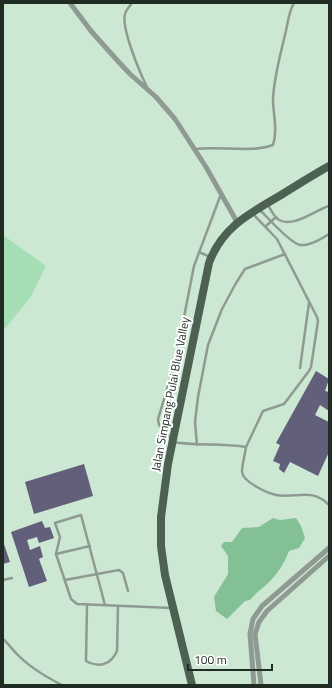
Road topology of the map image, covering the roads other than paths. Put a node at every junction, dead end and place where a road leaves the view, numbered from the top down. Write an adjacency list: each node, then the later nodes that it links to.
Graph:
1 (70, 3): 4 (street)
2 (132, 3): 4 (lane)
3 (294, 3): 5 (lane)
4 (148, 89): 5 (street)
5 (195, 149): 7 (street)
6 (329, 166): 8 (main road, Jalan Simpang Pulai Blue Valley)
7 (221, 194): 13 (street); 16 (lane)
8 (267, 203): 10 (main road, Jalan Simpang Pulai Blue Valley); 11 (lane)
9 (329, 206): 11 (lane)
10 (255, 210): 12 (lane); 13 (main road, Jalan Simpang Pulai Blue Valley); 14 (lane)
11 (276, 217): 12 (lane)
12 (272, 221): 14 (lane); 15 (lane)
13 (237, 222): 18 (main road, Jalan Simpang Pulai Blue Valley)
14 (266, 226): 17 (lane)
15 (329, 234)
16 (200, 252): 18 (lane); 21 (lane)
17 (284, 254): 19 (lane); 22 (lane)
18 (211, 257): 21 (main road, Jalan Simpang Pulai Blue Valley)
19 (309, 303): 20 (lane); 23 (lane)
20 (300, 368)
21 (173, 441): 22 (lane); 37 (main road, Jalan Simpang Pulai Blue Valley)
22 (197, 445): 23 (lane)
23 (246, 447): 24 (lane)
24 (329, 505)
25 (90, 546): 27 (lane); 27 (lane); 29 (lane)
26 (329, 548): 38 (street)
27 (56, 554): 32 (lane)
28 (329, 556): 39 (street)
29 (97, 574): 32 (lane); 33 (lane); 35 (lane)
30 (12, 578): 31 (lane)
31 (3, 580)
32 (65, 580): 34 (lane)
33 (128, 591)
34 (87, 604): 35 (lane); 36 (lane)
35 (105, 605): 36 (lane)
36 (118, 606): 37 (lane)
37 (173, 608): 42 (main road, Jalan Simpang Pulai Blue Valley)
38 (251, 626): 39 (street); 43 (street)
39 (256, 628): 44 (street)
40 (3, 639): 41 (lane)
41 (62, 685)
42 (192, 685)
43 (254, 685)
44 (261, 685)

